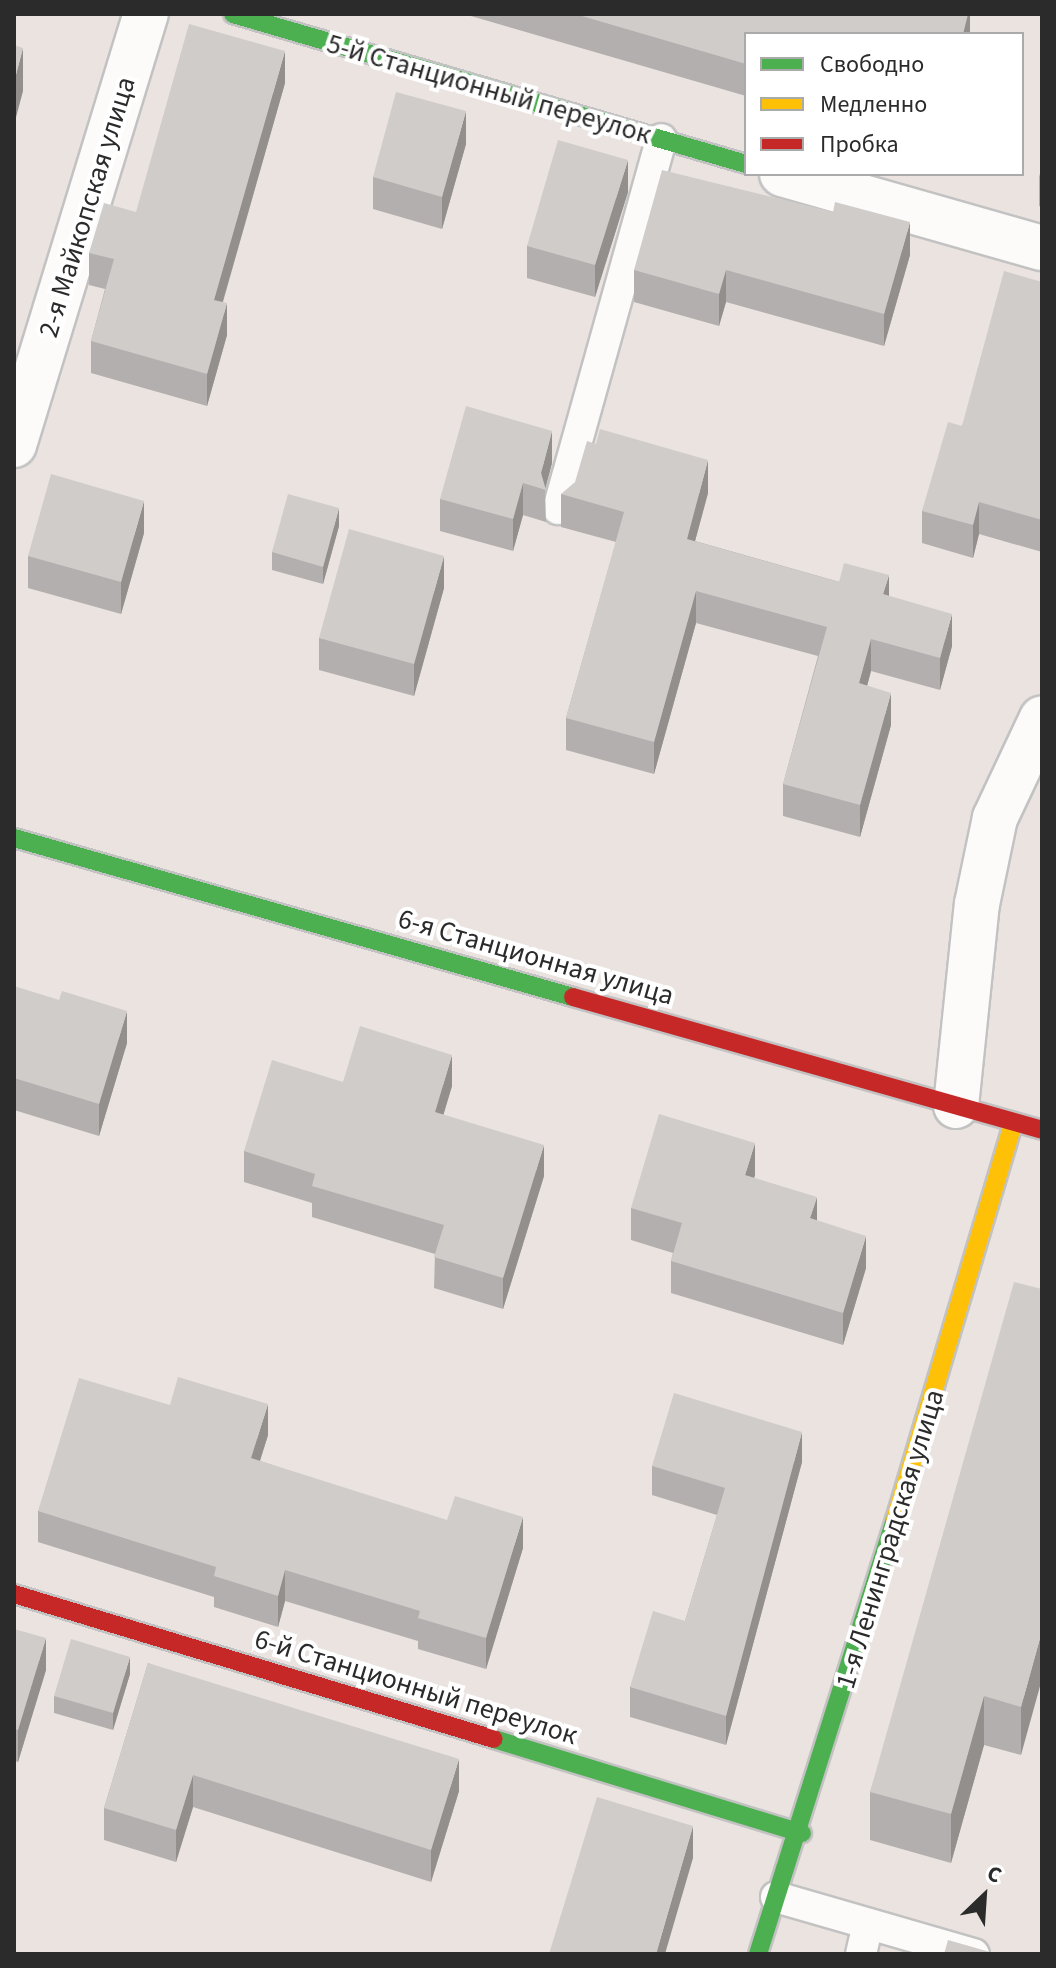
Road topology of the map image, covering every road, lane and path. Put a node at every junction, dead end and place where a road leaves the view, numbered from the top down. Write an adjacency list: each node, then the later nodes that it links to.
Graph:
1 (146, 14): 7 (street, 2-я Майкопская улица)
2 (233, 14): 3 (street, 5-й Станционный переулок)
3 (661, 139): 4 (street, 5-й Станционный переулок); 8 (lane)
4 (744, 163)
5 (789, 176): 6 (street)
6 (1042, 248)
7 (14, 445)
8 (558, 509)
9 (1042, 718): 11 (street)
10 (14, 838): 11 (street, 6-я Станционная улица)
11 (956, 1106): 12 (street, 6-я Станционная улица)
12 (1014, 1122): 13 (street, 6-я Станционная улица); 15 (street, 1-я Ленинградская улица)
13 (1042, 1130)
14 (14, 1594): 15 (street, 6-й Станционный переулок)
15 (802, 1833): 16 (street, 1-я Ленинградская улица)
16 (776, 1897): 17 (lane); 18 (street, 1-я Ленинградская улица)
17 (868, 1924): 19 (lane); 20 (lane)
18 (758, 1954)
19 (861, 1954)
20 (974, 1954)

